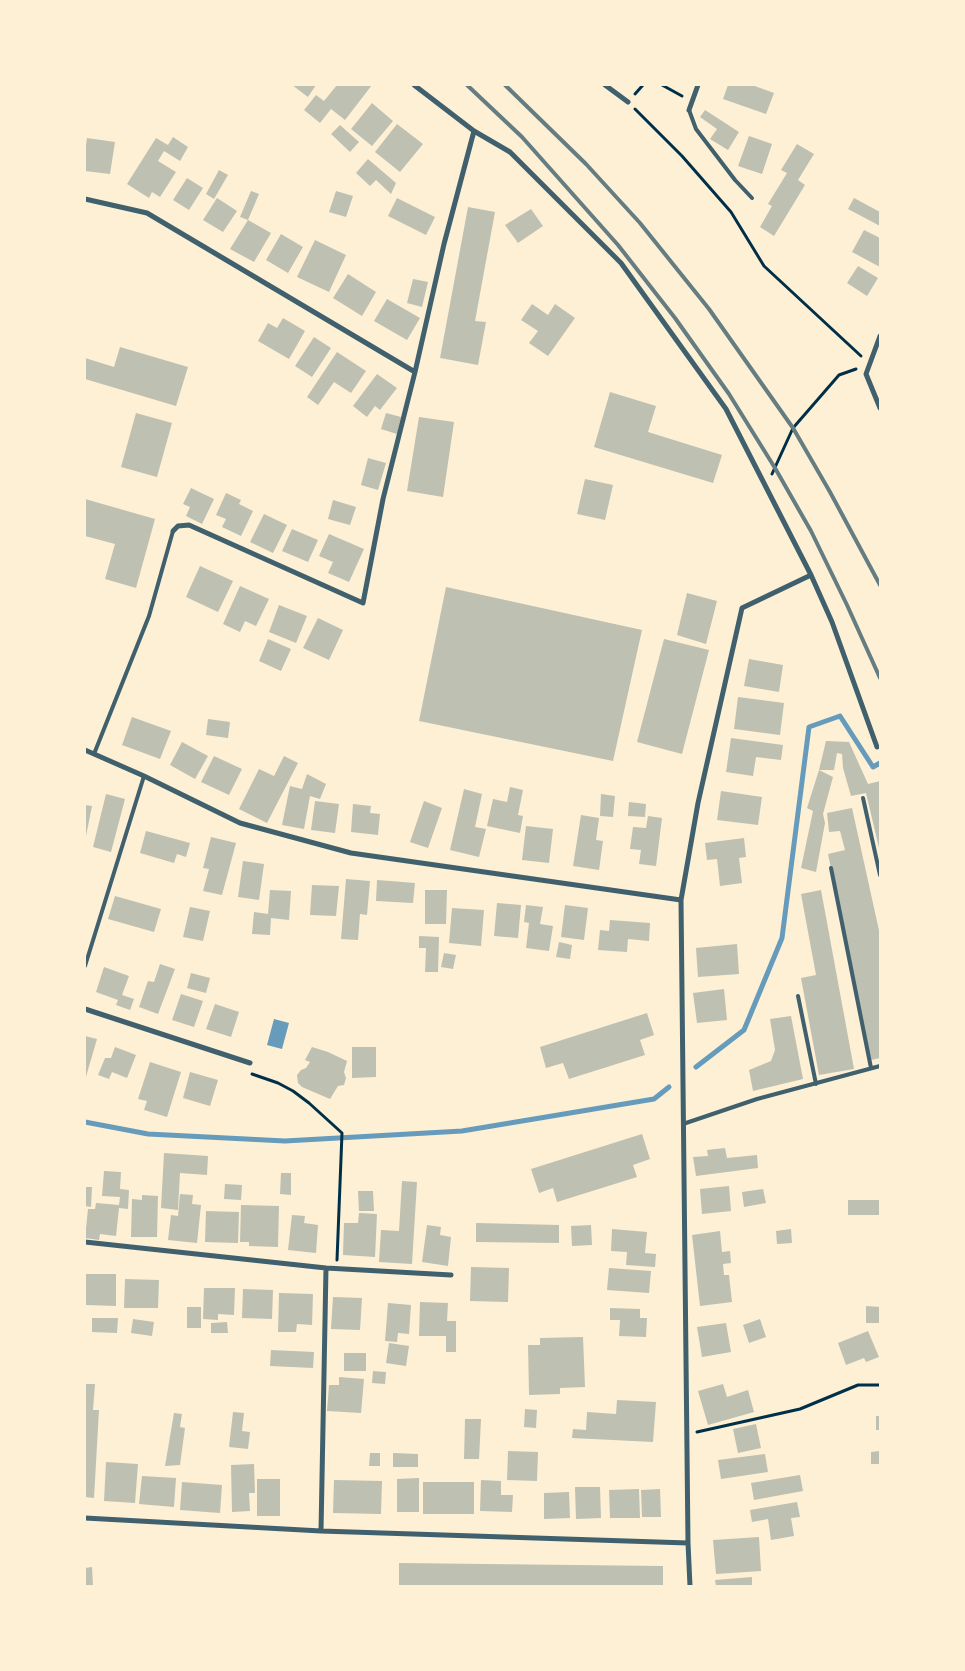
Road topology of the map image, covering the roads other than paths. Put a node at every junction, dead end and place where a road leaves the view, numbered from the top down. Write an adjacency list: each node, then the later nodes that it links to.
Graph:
1 (414, 85): 6 (street)
2 (605, 85): 4 (street)
3 (698, 85): 5 (street)
4 (628, 102)
5 (689, 110): 8 (lane)
6 (474, 131): 10 (street); 13 (street)
7 (85, 198): 10 (street)
8 (752, 198)
9 (880, 336): 11 (street)
10 (415, 372): 12 (street)
11 (880, 408)
12 (173, 531): 16 (lane)
13 (811, 575): 14 (street); 21 (street)
14 (877, 746)
15 (85, 750): 16 (street)
16 (94, 754): 17 (street)
17 (144, 776): 21 (street); 22 (lane)
18 (863, 798): 20 (lane)
19 (831, 868): 27 (lane)
20 (880, 875)
21 (681, 900): 29 (street)
22 (85, 966)
23 (798, 996): 28 (lane)
24 (85, 1010): 25 (street)
25 (250, 1063)
26 (880, 1066): 27 (lane)
27 (871, 1068): 28 (lane)
28 (816, 1084): 29 (lane)
29 (683, 1124): 35 (street)
30 (85, 1242): 31 (street)
31 (326, 1268): 32 (street); 34 (street)
32 (451, 1275)
33 (85, 1518): 34 (street)
34 (321, 1531): 35 (street)
35 (688, 1543): 36 (street)
36 (690, 1586)

